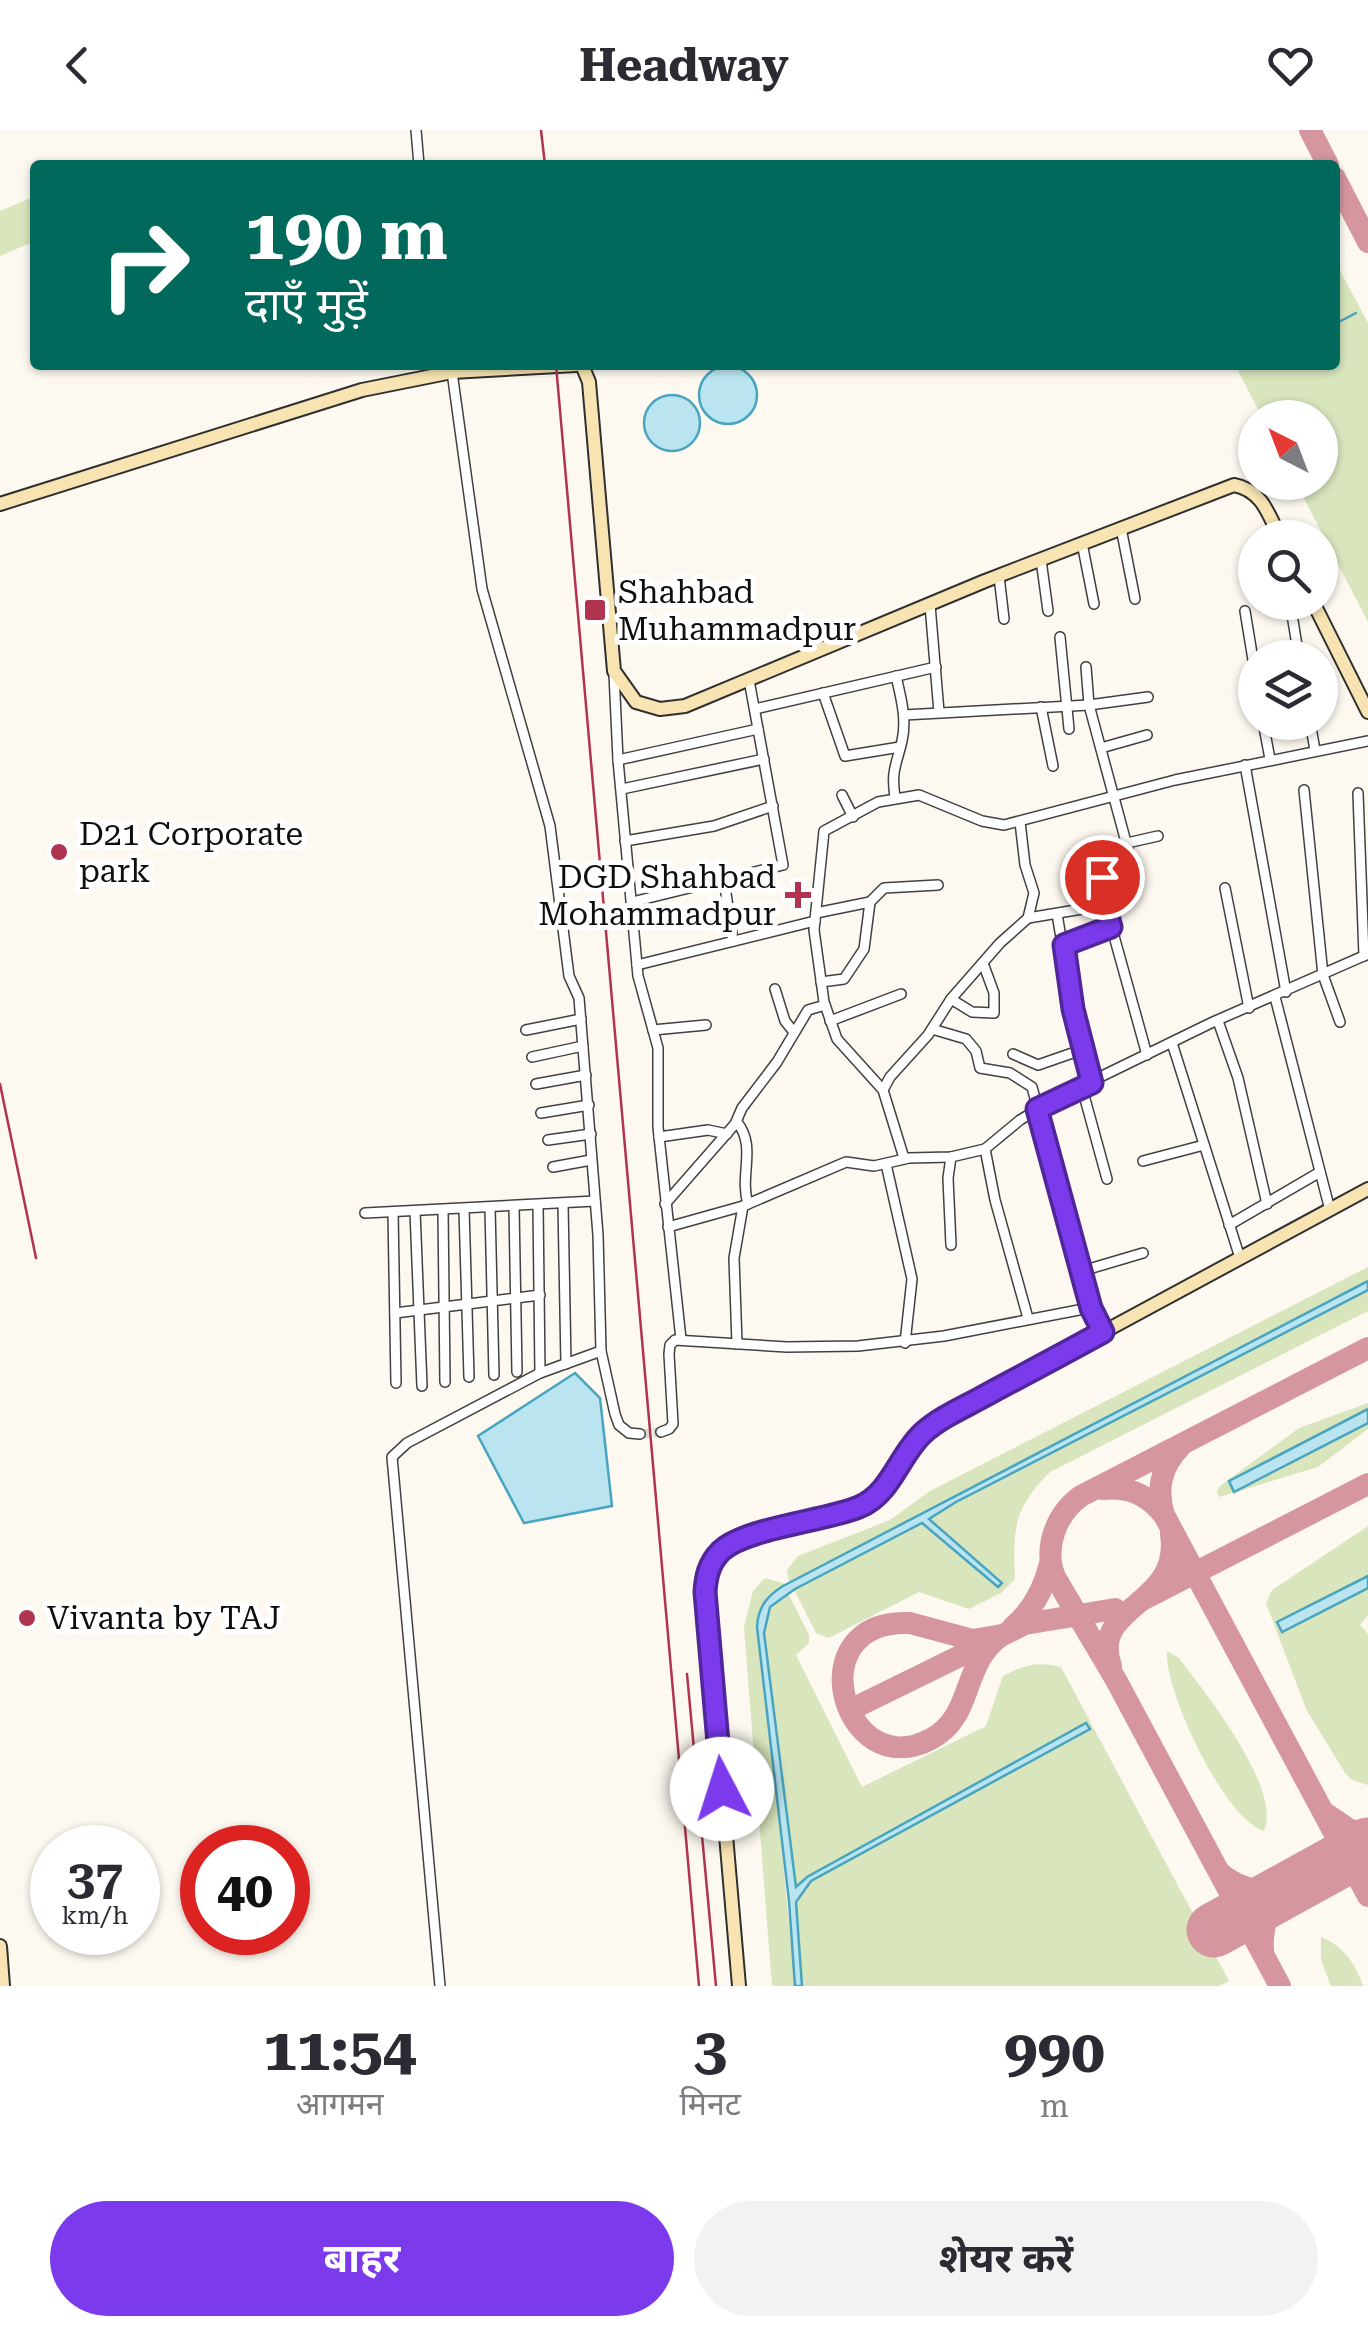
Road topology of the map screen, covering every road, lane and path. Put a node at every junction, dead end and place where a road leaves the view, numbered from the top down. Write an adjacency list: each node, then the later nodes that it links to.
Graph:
1 (416, 130): 2 (street)
2 (419, 160)
3 (442, 370): 5 (street); 81 (street)
4 (586, 370): 20 (street)
5 (0, 504)
6 (1272, 520): 7 (street)
7 (1122, 528): 8 (street); 11 (street)
8 (1082, 544): 9 (street); 13 (street)
9 (1041, 560): 10 (street); 14 (street)
10 (999, 576): 12 (street); 15 (street)
11 (1135, 599)
12 (930, 604): 18 (street); 22 (street)
13 (1094, 604)
14 (1048, 611)
15 (1004, 619)
16 (1322, 620): 30 (street)
17 (1060, 638): 26 (street)
18 (936, 667): 21 (street); 29 (street)
19 (1086, 668): 25 (street)
20 (614, 671): 22 (street); 42 (street)
21 (896, 676): 23 (street); 31 (street)
22 (749, 680): 27 (street)
23 (823, 693): 27 (street); 38 (street)
24 (1148, 697): 25 (street)
25 (1089, 705): 26 (street); 39 (street)
26 (1067, 706): 28 (street); 33 (street)
27 (754, 708): 32 (street)
28 (1041, 708): 29 (street); 45 (street)
29 (939, 712): 31 (street)
30 (1368, 712)
31 (904, 714): 38 (street)
32 (758, 729): 41 (street); 42 (street)
33 (1069, 729)
34 (1147, 735): 39 (street)
35 (1267, 740): 43 (street)
36 (1313, 740): 40 (street)
37 (1368, 742): 40 (street)
38 (900, 746): 51 (street)
39 (1101, 748): 49 (street)
40 (1315, 750): 43 (street)
41 (764, 759): 46 (street); 52 (street)
42 (618, 760): 46 (street)
43 (1270, 760): 44 (street)
44 (1245, 765): 49 (street); 77 (street)
45 (1053, 766)
46 (622, 789): 56 (street)
47 (1304, 790): 73 (street)
48 (1358, 793): 70 (street)
49 (1114, 794): 54 (street); 57 (street)
50 (842, 795): 53 (street)
51 (895, 797): 53 (street); 54 (street)
52 (773, 806): 56 (street); 58 (street)
53 (852, 817): 65 (street)
54 (1020, 822): 66 (street)
55 (1158, 836): 57 (street)
56 (625, 841): 61 (street)
57 (1127, 843): 63 (street)
58 (724, 880): 61 (street); 68 (street)
59 (938, 885): 62 (street)
60 (1225, 888): 80 (street)
61 (632, 902): 72 (street)
62 (870, 902): 65 (street); 74 (street)
63 (1106, 905): 64 (street); 67 (street)
64 (1058, 914): 66 (street); 69 (street)
65 (816, 916): 68 (street); 74 (street)
66 (1028, 918): 71 (street)
67 (1111, 927): 69 (street); 94 (street)
68 (733, 941): 72 (street)
69 (1064, 945): 92 (street)
70 (1366, 955): 73 (street)
71 (983, 963): 78 (street); 78 (street)
72 (637, 965): 88 (street)
73 (1324, 975): 77 (street); 84 (street)
74 (821, 982): 79 (street)
75 (775, 989): 89 (street)
76 (901, 994): 82 (street)
77 (1280, 994): 80 (street); 116 (street)
78 (951, 998): 86 (street)
79 (825, 1004): 82 (street); 89 (street)
80 (1248, 1008): 83 (street)
81 (581, 1018): 87 (street); 91 (street)
82 (830, 1021): 99 (street)
83 (1218, 1021): 90 (street); 122 (street)
84 (1340, 1022)
85 (706, 1025): 88 (street)
86 (932, 1028): 99 (street); 101 (street)
87 (526, 1030)
88 (653, 1030): 106 (street)
89 (792, 1031): 103 (street)
90 (1172, 1043): 94 (street); 108 (street)
91 (584, 1046): 95 (street); 96 (street)
92 (1084, 1049): 93 (street); 98 (street)
93 (1013, 1054)
94 (1147, 1055): 98 (street)
95 (532, 1057)
96 (586, 1075): 97 (street); 100 (street)
97 (536, 1084)
98 (1087, 1085): 101 (street); 117 (street)
99 (883, 1090): 111 (street)
100 (589, 1105): 102 (street); 104 (street)
101 (1037, 1109): 109 (street); 138 (street)
102 (540, 1113)
103 (737, 1122): 105 (street); 123 (street)
104 (591, 1134): 107 (street); 112 (street)
105 (727, 1134): 106 (street); 121 (street)
106 (659, 1137): 121 (street)
107 (548, 1140)
108 (1204, 1145): 113 (street); 133 (street)
109 (985, 1149): 110 (street); 147 (street)
110 (951, 1157): 111 (street); 135 (street)
111 (904, 1158): 114 (street)
112 (592, 1160): 115 (street); 119 (street)
113 (1142, 1162)
114 (886, 1164): 123 (street); 150 (street)
115 (553, 1167)
116 (1320, 1172): 122 (street); 129 (street)
117 (1107, 1179)
118 (1368, 1189): 129 (street)
119 (594, 1196): 120 (street); 152 (street)
120 (563, 1204): 125 (street); 153 (street)
121 (665, 1204): 134 (street)
122 (1268, 1204): 133 (street)
123 (746, 1205): 134 (street); 151 (street)
124 (514, 1206): 125 (street); 126 (street); 140 (street)
125 (538, 1206): 139 (street)
126 (490, 1208): 127 (street); 141 (street)
127 (464, 1209): 128 (street); 142 (street)
128 (442, 1210): 130 (street); 143 (street)
129 (1330, 1210): 137 (street)
130 (415, 1211): 131 (street); 145 (street)
131 (393, 1212): 132 (street); 146 (street)
132 (365, 1213)
133 (1228, 1225): 137 (street)
134 (668, 1226): 149 (street)
135 (952, 1245)
136 (1143, 1254): 138 (street)
137 (1240, 1258): 148 (street)
138 (1082, 1271): 144 (street)
139 (540, 1295): 140 (street); 155 (street)
140 (516, 1298): 141 (street); 154 (street)
141 (492, 1300): 142 (street); 156 (street)
142 (467, 1303): 143 (street); 157 (street)
143 (443, 1306): 145 (street); 158 (street)
144 (1091, 1308): 147 (street); 148 (street)
145 (418, 1310): 146 (street); 160 (street)
146 (395, 1313): 159 (street)
147 (1028, 1318): 150 (street)
148 (1103, 1332): 166 (street)
149 (681, 1339): 151 (street); 161 (street)
150 (905, 1342): 151 (street)
151 (737, 1344)
152 (602, 1351): 153 (street); 162 (street)
153 (566, 1364): 155 (street)
154 (518, 1372)
155 (540, 1374): 165 (street)
156 (494, 1375)
157 (469, 1377)
158 (445, 1382)
159 (396, 1383)
160 (422, 1386)
161 (661, 1432)
162 (640, 1434)
163 (0, 1946): 164 (street)
164 (3, 1986)
165 (440, 1986)
166 (739, 1986)

